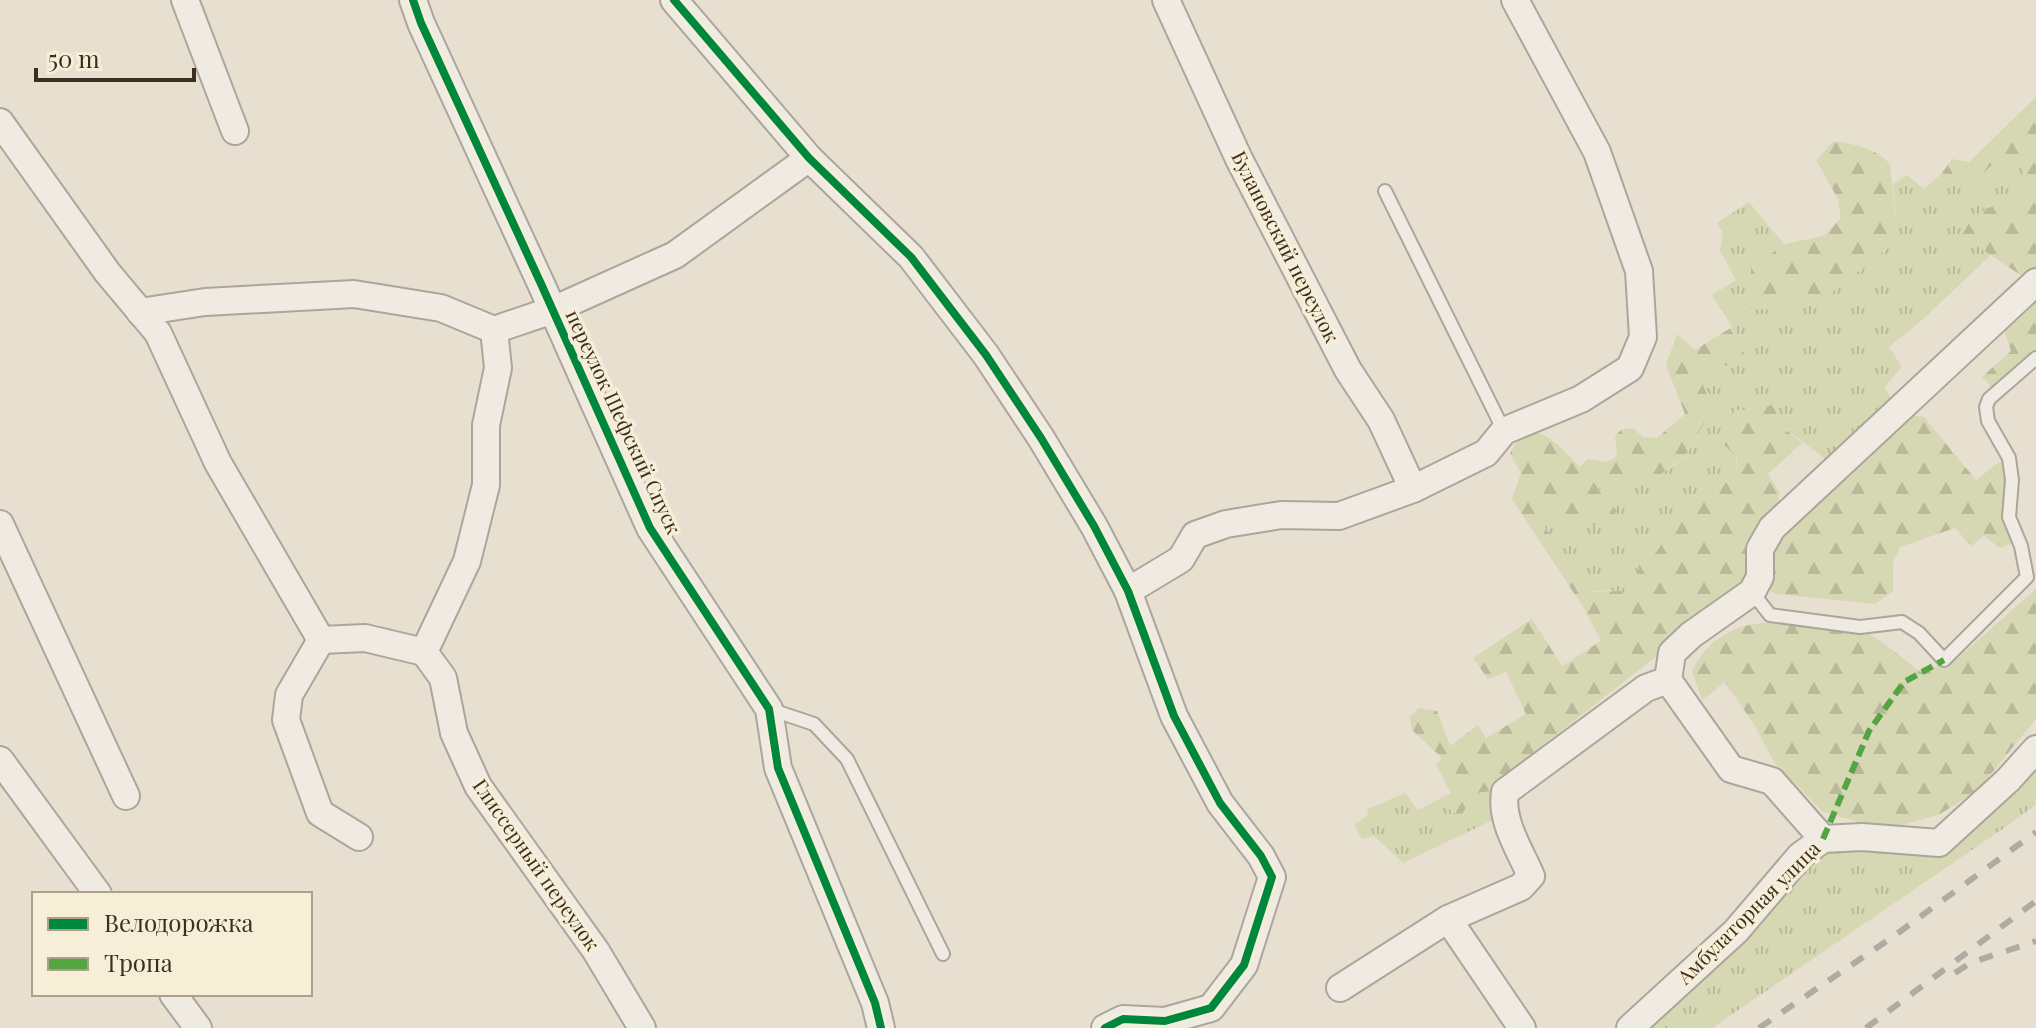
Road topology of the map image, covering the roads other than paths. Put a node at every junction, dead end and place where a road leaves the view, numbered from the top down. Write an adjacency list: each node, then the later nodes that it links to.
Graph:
1 (185, 0): 7 (street)
2 (413, 0): 11 (street, переулок Шефский Спуск)
3 (676, 0): 8 (street)
4 (1166, 0): 16 (street, Булановский переулок)
5 (1515, 0): 15 (street)
6 (0, 122): 12 (street)
7 (235, 131)
8 (809, 158): 11 (street); 18 (street)
9 (1385, 191): 15 (lane)
10 (2036, 282): 19 (street)
11 (553, 310): 13 (street); 23 (street, переулок Шефский Спуск)
12 (140, 312): 13 (street); 20 (street)
13 (494, 330): 21 (street)
14 (2036, 358): 19 (lane)
15 (1504, 431): 16 (street)
16 (1413, 489): 18 (street)
17 (0, 524): 26 (street)
18 (1128, 591): 37 (street)
19 (1752, 592): 22 (street)
20 (321, 640): 21 (street); 27 (street)
21 (424, 652): 35 (street, Глиссерный переулок)
22 (1668, 680): 28 (street); 30 (street)
23 (769, 709): 31 (lane); 36 (street, переулок Шефский Спуск)
24 (2036, 749): 28 (street, Амбулаторная улица)
25 (0, 760): 29 (street)
26 (126, 796)
27 (359, 837)
28 (1823, 839): 39 (street, Амбулаторная улица)
29 (97, 892)
30 (1448, 919): 32 (street); 38 (street)
31 (943, 954)
32 (1340, 988)
33 (174, 996): 34 (street)
34 (198, 1028)
35 (642, 1028)
36 (881, 1028)
37 (1105, 1028)
38 (1522, 1028)
39 (1630, 1028)

